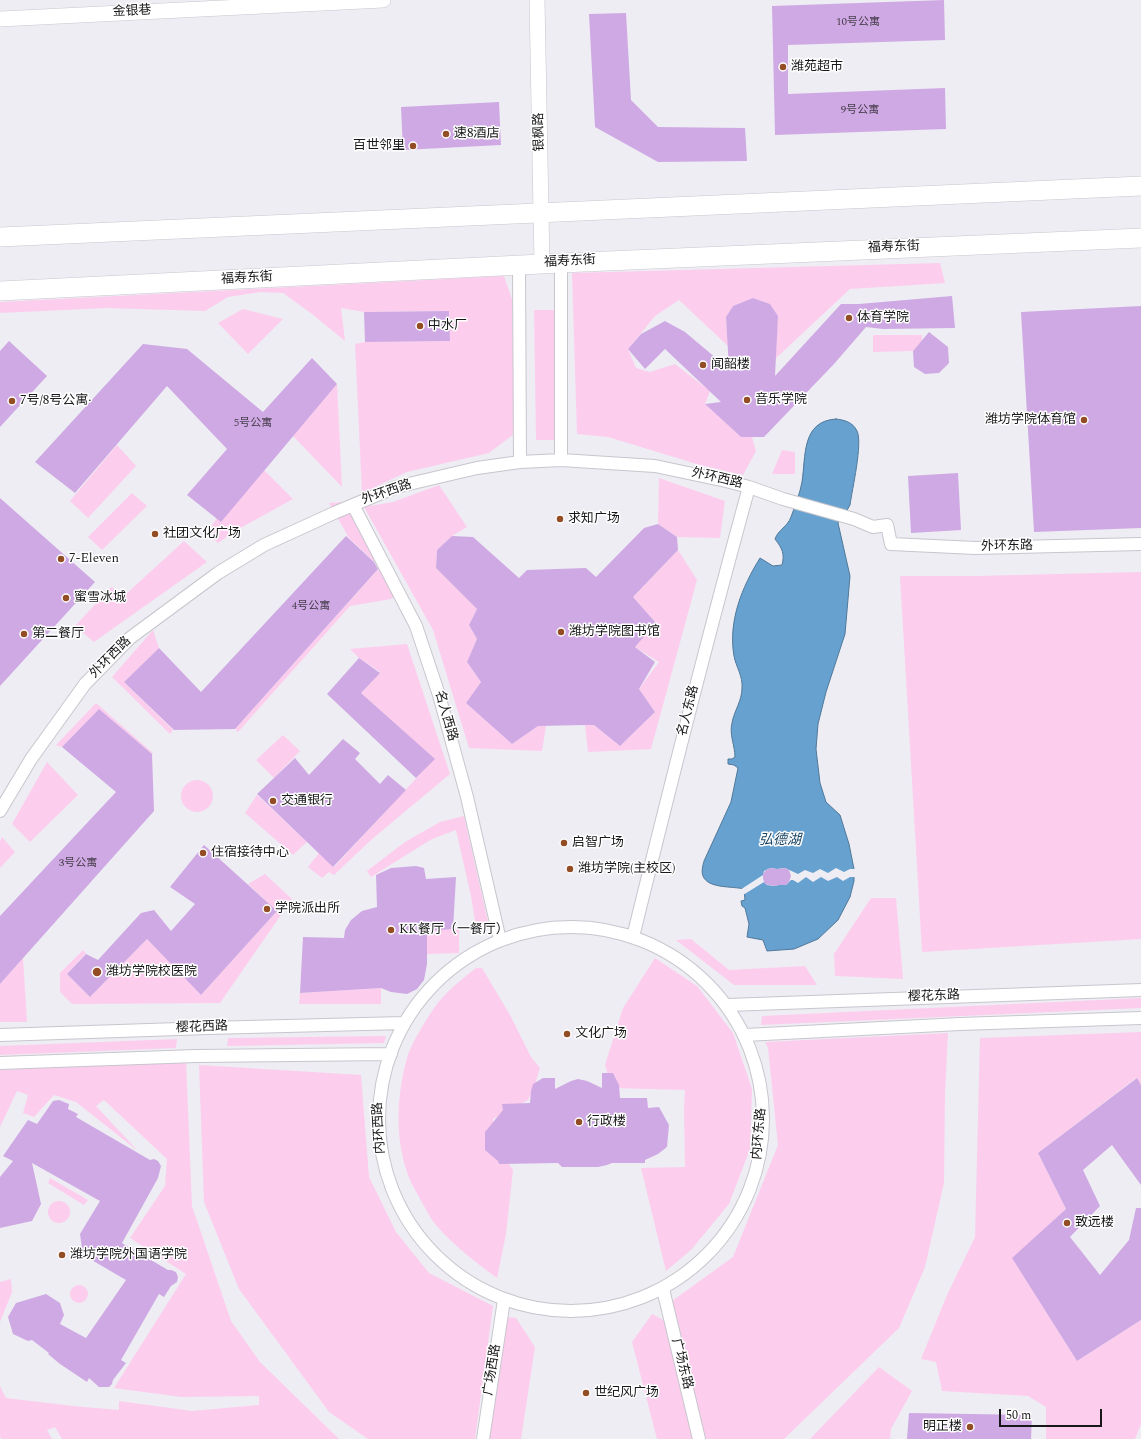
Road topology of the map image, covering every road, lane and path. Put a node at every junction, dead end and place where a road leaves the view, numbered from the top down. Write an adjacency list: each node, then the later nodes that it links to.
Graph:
1 (383, 0): 3 (street, 金银巷)
2 (536, 0): 5 (street, 银枫路)
3 (0, 19)
4 (1141, 186): 5 (main road)
5 (542, 213): 6 (main road); 9 (street, 银枫路)
6 (0, 237)
7 (1141, 238): 8 (main road, 福寿东街)
8 (561, 263): 9 (main road, 福寿东街); 12 (street)
9 (542, 264): 10 (main road, 福寿东街)
10 (519, 265): 11 (main road, 福寿东街); 13 (street)
11 (0, 291)
12 (561, 460): 13 (street, 外环西路); 14 (street, 外环西路)
13 (520, 462): 15 (street, 外环西路)
14 (749, 487): 16 (street, 外环西路); 20 (street, 名人东路)
15 (353, 505): 18 (street, 外环西路); 21 (street, 名人西路)
16 (887, 525): 17 (street, 外环东路)
17 (1141, 544)
18 (0, 811)
19 (572, 928): 20 (street, 内环东路); 21 (street, 内环西路)
20 (633, 937): 23 (street, 内环东路)
21 (500, 940): 25 (street, 内环西路)
22 (1141, 990): 23 (street, 樱花东路)
23 (728, 1005): 27 (street, 内环东路)
24 (1141, 1018): 27 (street)
25 (404, 1023): 26 (street, 樱花西路); 28 (street, 内环西路)
26 (0, 1035)
27 (744, 1035): 30 (street, 内环东路)
28 (391, 1054): 29 (street); 31 (street, 内环西路)
29 (0, 1063)
30 (663, 1289): 32 (street, 内环东路); 34 (street, 广场东路)
31 (504, 1300): 32 (street, 内环西路); 33 (street, 广场西路)
32 (566, 1310)
33 (482, 1439)
34 (699, 1439)

